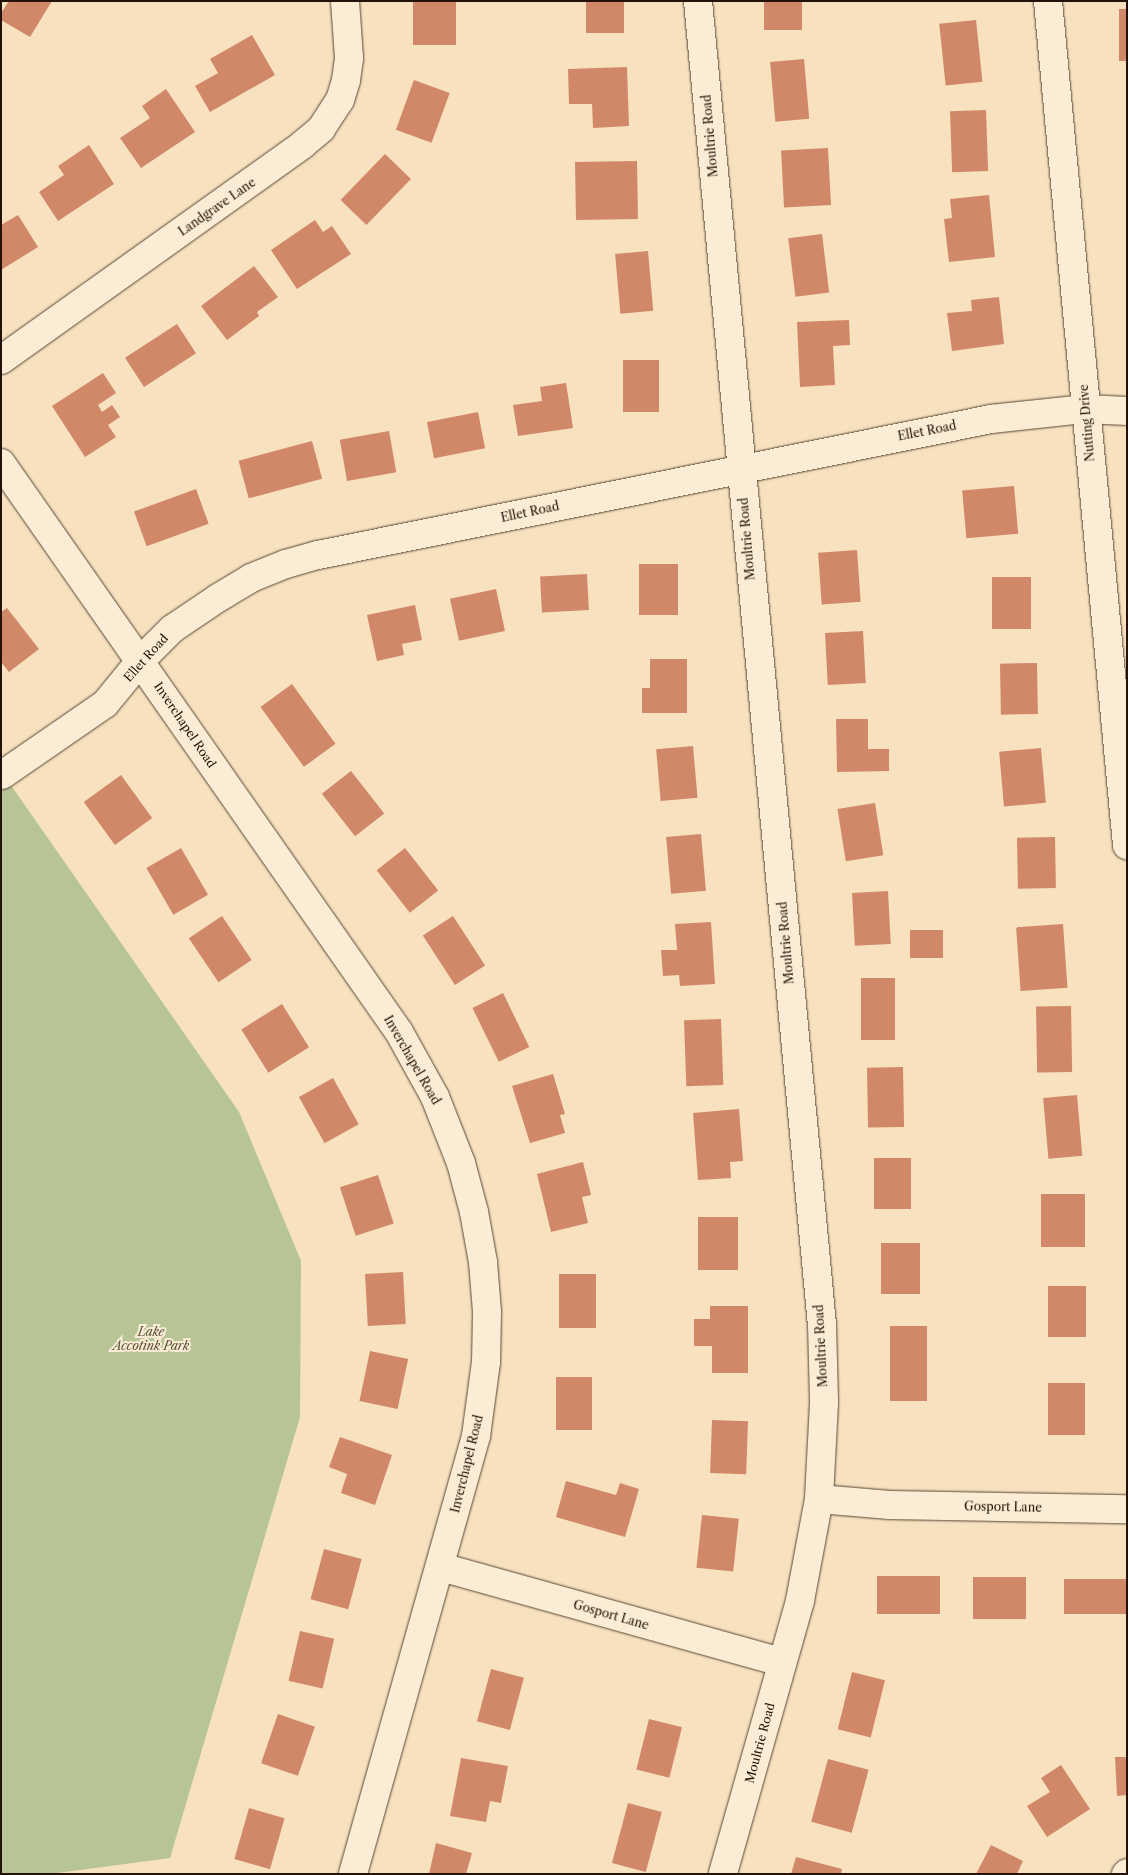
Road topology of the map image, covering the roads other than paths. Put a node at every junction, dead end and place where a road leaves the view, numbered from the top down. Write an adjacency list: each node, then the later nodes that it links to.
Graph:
1 (345, 1): 4 (street, Landgrave Lane)
2 (698, 1): 8 (street, Moultrie Road)
3 (1048, 1): 5 (street, Nutting Drive)
4 (1, 360)
5 (1085, 409): 6 (street, Ellet Road); 8 (street, Ellet Road); 11 (street, Nutting Drive)
6 (1127, 411)
7 (1, 462): 9 (street, Inverchapel Road)
8 (741, 468): 9 (street, Ellet Road); 12 (street, Moultrie Road)
9 (141, 660): 10 (street, Ellet Road); 14 (street, Inverchapel Road)
10 (2, 775)
11 (1127, 845)
12 (819, 1499): 13 (street, Gosport Lane); 15 (street, Moultrie Road)
13 (1127, 1509)
14 (441, 1567): 15 (street, Gosport Lane); 16 (street, Inverchapel Road)
15 (781, 1662): 17 (street, Moultrie Road)
16 (353, 1874)
17 (724, 1874)

